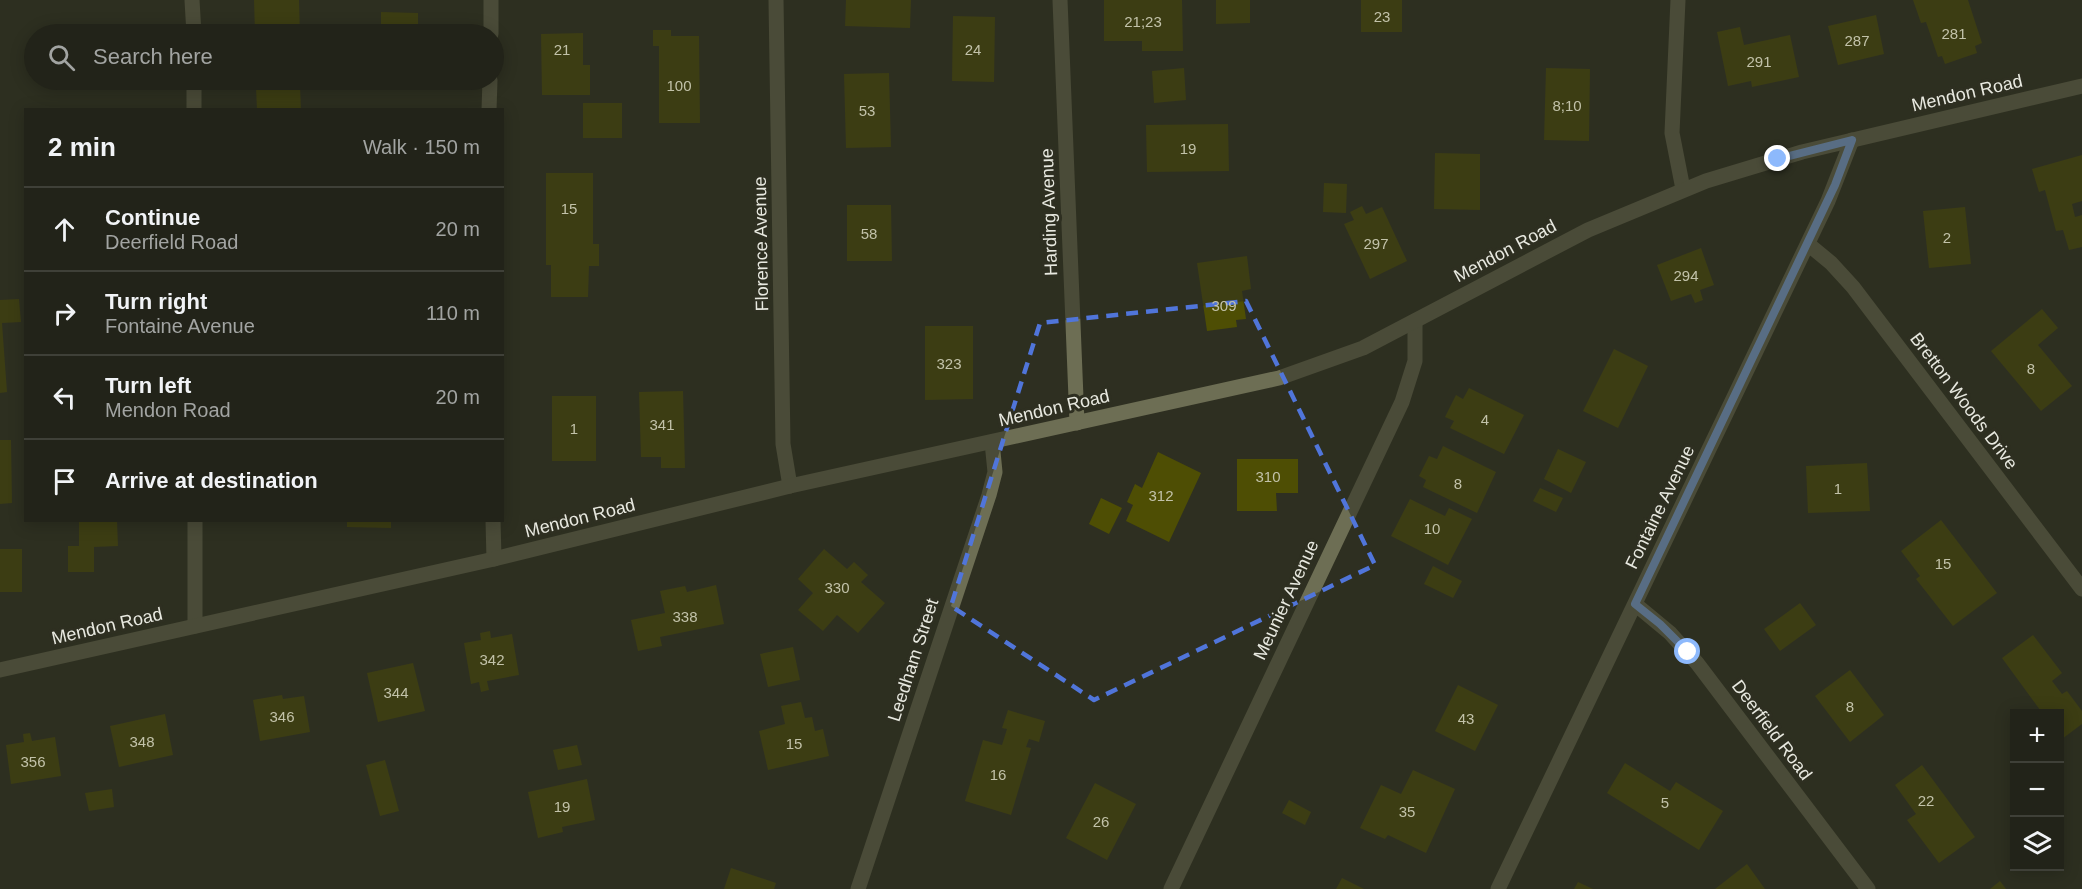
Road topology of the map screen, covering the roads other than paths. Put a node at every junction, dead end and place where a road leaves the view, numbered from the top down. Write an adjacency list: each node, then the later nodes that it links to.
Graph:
1 (192, 0): 6 (street)
2 (491, 0): 7 (street)
3 (776, 0): 19 (street, Florence Avenue)
4 (1060, 0): 17 (street, Harding Avenue)
5 (1678, 0): 14 (street)
6 (193, 24)
7 (490, 24)
8 (2082, 86): 13 (street, Mendon Road)
9 (194, 90): 11 (street)
10 (489, 90): 12 (street)
11 (194, 108)
12 (489, 108)
13 (1852, 140): 14 (street, Mendon Road); 15 (street, Fontaine Avenue)
14 (1683, 189): 16 (street, Mendon Road)
15 (1808, 244): 23 (street, Bretton Woods Drive); 24 (street, Fontaine Avenue)
16 (1416, 321): 17 (street, Mendon Road); 28 (street, Meunier Avenue)
17 (1077, 423): 18 (street, Mendon Road)
18 (992, 442): 19 (street, Mendon Road); 27 (street, Leedham Street)
19 (790, 486): 22 (street, Mendon Road)
20 (195, 522): 25 (street)
21 (494, 522): 22 (street)
22 (494, 559): 25 (street, Mendon Road)
23 (2082, 589)
24 (1635, 604): 29 (street, Fontaine Avenue); 30 (street, Deerfield Road)
25 (195, 626): 26 (street, Mendon Road)
26 (0, 670)
27 (858, 889)
28 (1171, 889)
29 (1498, 889)
30 (1868, 889)

